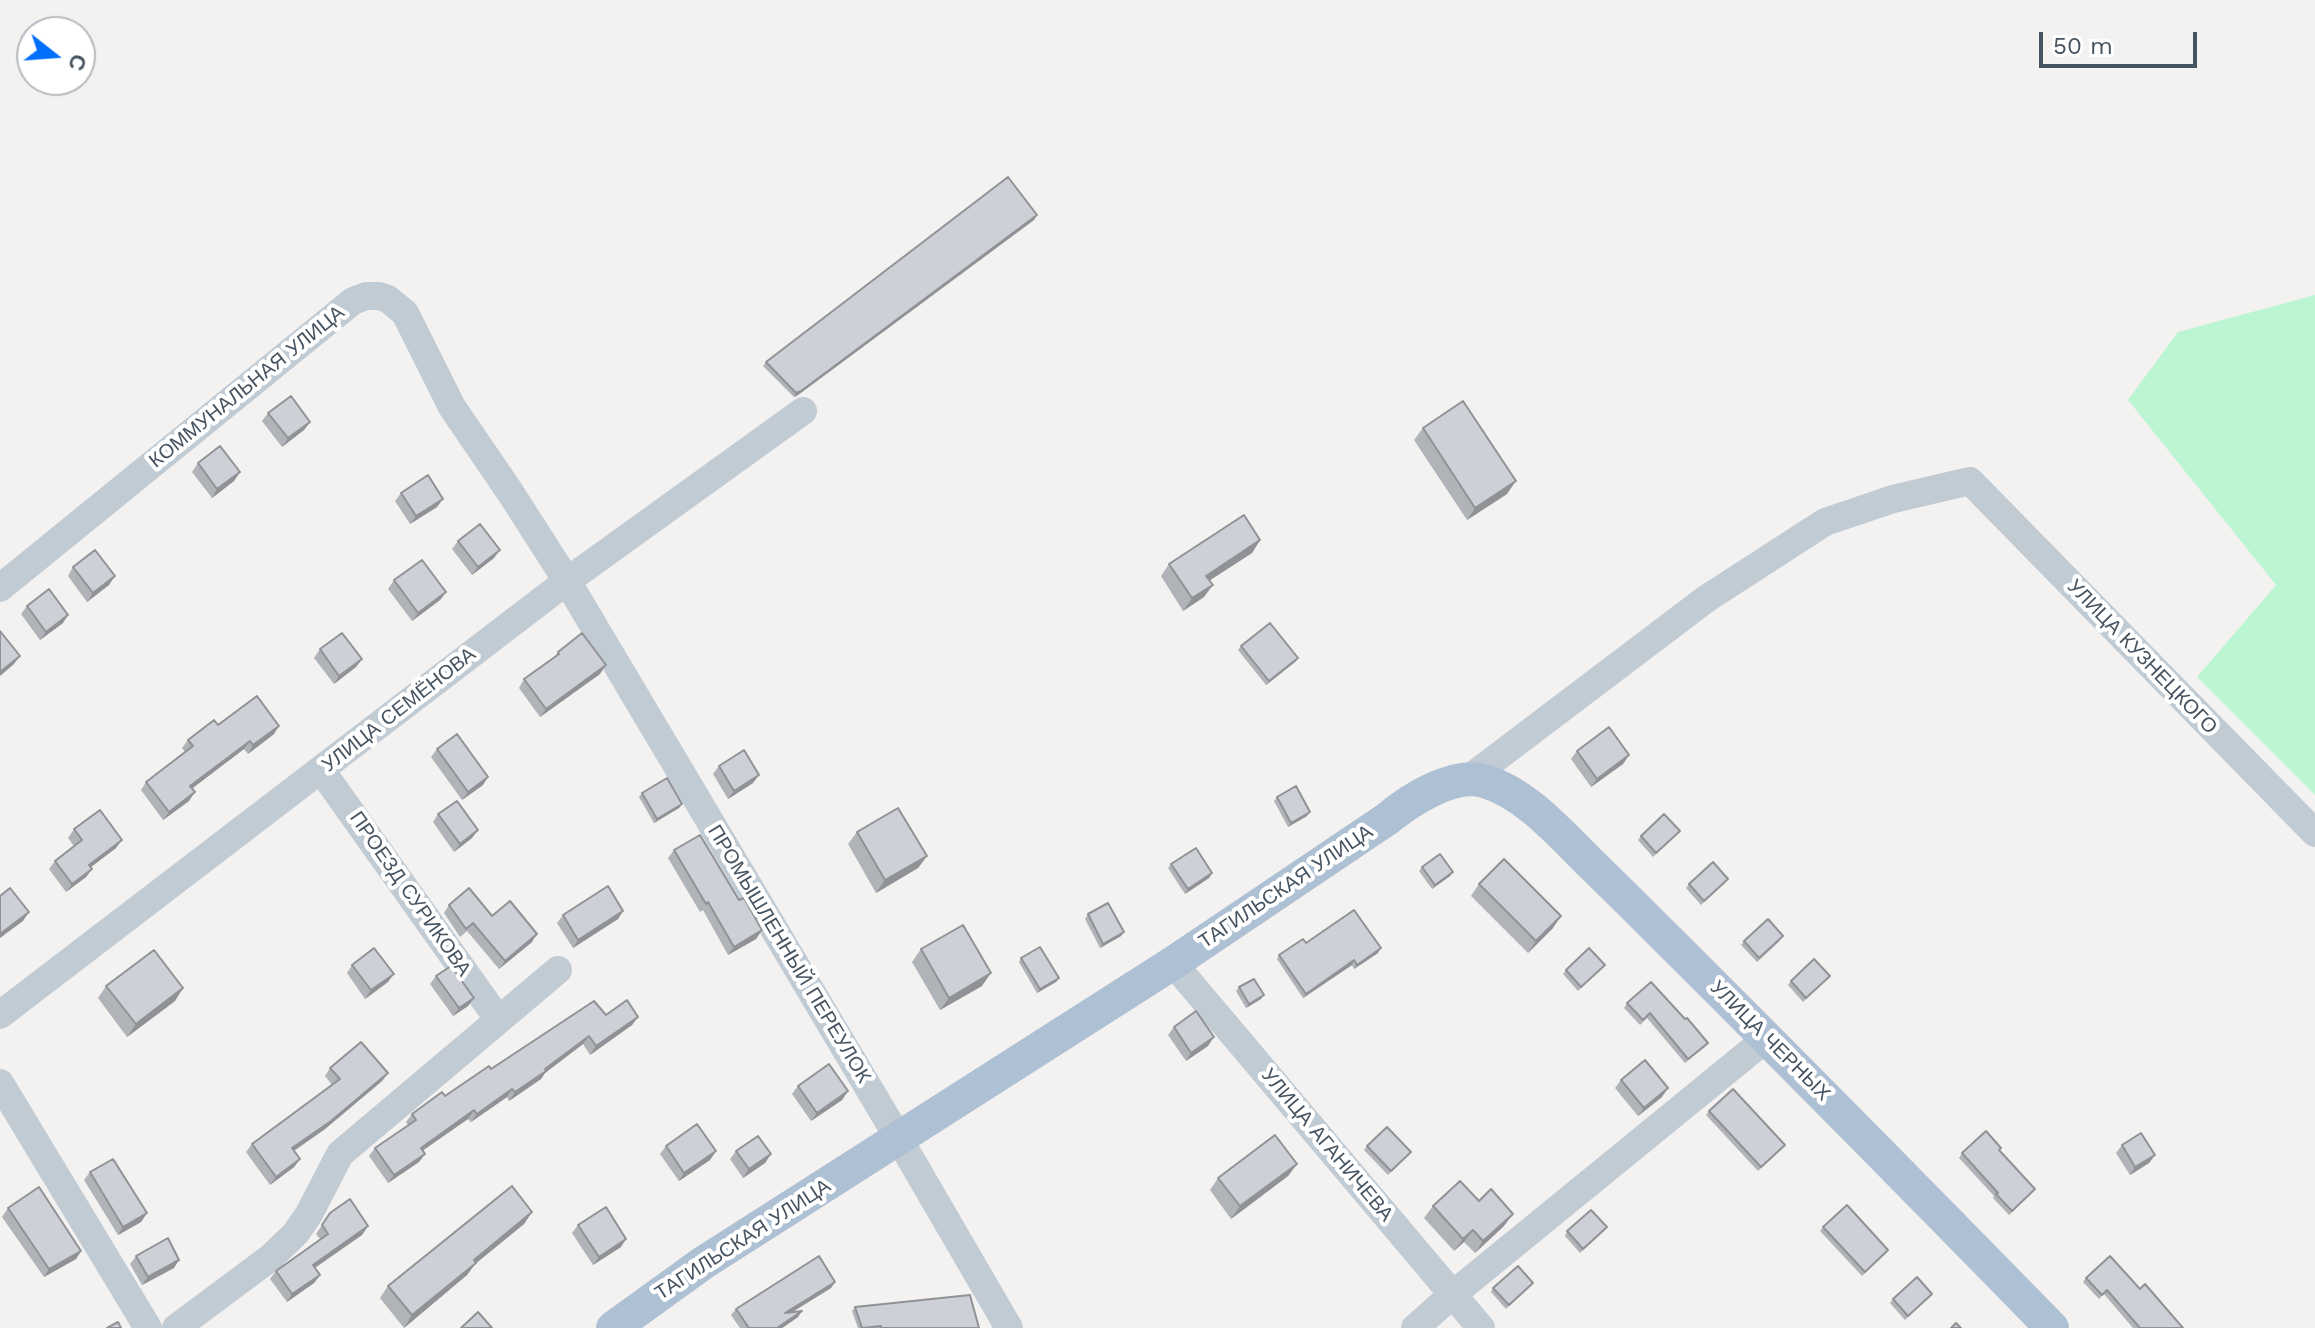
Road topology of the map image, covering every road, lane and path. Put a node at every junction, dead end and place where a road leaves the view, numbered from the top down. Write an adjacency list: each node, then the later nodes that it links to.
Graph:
1 (803, 411): 3 (street, УЛИЦА СЕМЁНОВА)
2 (1970, 481): 6 (street, ТАГИЛЬСКАЯ УЛИЦА); 7 (street, УЛИЦА КУЗНЕЦКОГО)
3 (567, 581): 4 (street, КОММУНАЛЬНАЯ УЛИЦА); 5 (street, УЛИЦА СЕМЁНОВА); 14 (street, ПРОМЫШЛЕННЫЙ ПЕРЕУЛОК)
4 (0, 588)
5 (321, 770): 10 (street, УЛИЦА СЕМЁНОВА); 11 (street, ПРОЕЗД СУРИКОВА)
6 (1471, 777): 8 (main road, ТАГИЛЬСКАЯ УЛИЦА); 12 (main road, УЛИЦА ЧЕРНЫХ)
7 (2315, 833)
8 (1173, 963): 14 (main road, ТАГИЛЬСКАЯ УЛИЦА); 15 (street, УЛИЦА АГАНИЧЕВА)
9 (558, 970): 11 (street)
10 (0, 1015)
11 (498, 1019): 17 (street)
12 (1767, 1038): 15 (street); 22 (main road, УЛИЦА ЧЕРНЫХ)
13 (0, 1083): 16 (street)
14 (899, 1139): 18 (main road, ТАГИЛЬСКАЯ УЛИЦА); 19 (street, ПРОМЫШЛЕННЫЙ ПЕРЕУЛОК)
15 (1452, 1295): 20 (street); 21 (street, УЛИЦА АГАНИЧЕВА)
16 (148, 1328)
17 (176, 1328)
18 (613, 1328)
19 (1009, 1328)
20 (1415, 1328)
21 (1481, 1328)
22 (2052, 1328)

